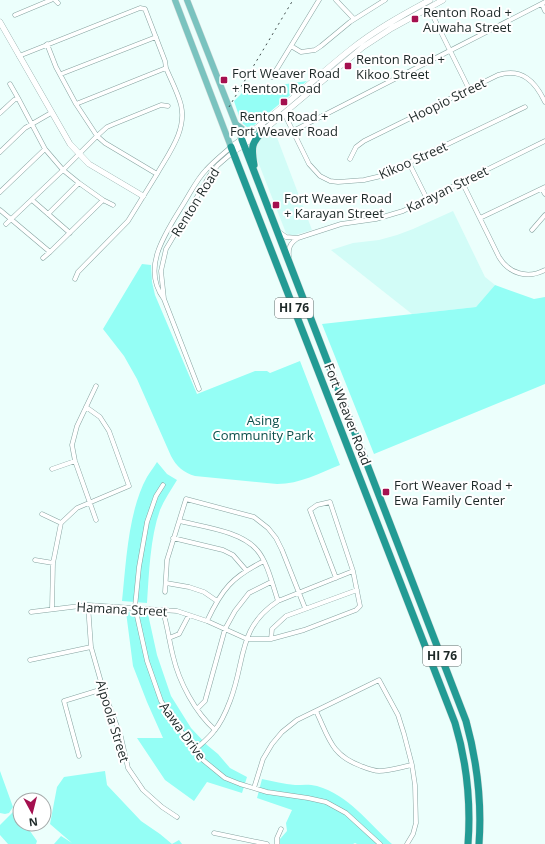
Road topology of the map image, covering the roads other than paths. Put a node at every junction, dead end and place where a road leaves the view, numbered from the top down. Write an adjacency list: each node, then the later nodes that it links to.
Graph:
1 (51, 0): 11 (street)
2 (175, 0): 42 (main road, Fort Weaver Road / HI 76)
3 (187, 0): 33 (main road, Fort Weaver Road / HI 76)
4 (319, 0): 16 (street)
5 (336, 0): 12 (street)
6 (443, 0): 8 (street, Renton Road)
7 (383, 1): 12 (street)
8 (427, 2): 17 (street); 23 (street, Renton Road)
9 (543, 3): 10 (street); 17 (street)
10 (545, 11)
11 (15, 15)
12 (354, 19): 16 (street)
13 (0, 22): 18 (street)
14 (156, 37): 15 (street); 19 (street); 20 (street)
15 (47, 44): 18 (street); 20 (street)
16 (291, 46): 21 (street)
17 (450, 51): 24 (street); 37 (street)
18 (19, 56): 31 (street)
19 (166, 68): 27 (street); 49 (street)
20 (61, 74): 27 (street)
21 (272, 77)
22 (10, 84): 25 (street)
23 (310, 87): 32 (street, Renton Road); 35 (street, Renton Road)
24 (469, 89): 26 (street, Hoopio Street); 45 (street, Hoopio Street)
25 (18, 98): 30 (street); 34 (street)
26 (545, 102)
27 (76, 104): 38 (street)
28 (168, 106): 38 (street)
29 (525, 107): 46 (street, Kikoo Street)
30 (0, 113)
31 (52, 113): 34 (street); 44 (street)
32 (284, 113): 36 (street, Renton Road); 37 (street, Kikoo Street)
33 (235, 123): 35 (main road); 40 (main road, Fort Weaver Road / HI 76)
34 (31, 124): 41 (street); 43 (street)
35 (254, 130): 40 (street, Renton Road)
36 (264, 130): 40 (street, Renton Road); 48 (highway)
37 (293, 131): 46 (street, Kikoo Street)
38 (97, 136): 44 (street); 49 (street)
39 (545, 141): 50 (street, Karayan Street)
40 (242, 142): 42 (street, Renton Road); 48 (highway, Fort Weaver Road / HI 76)
41 (45, 149): 47 (street); 53 (street)
42 (234, 150): 48 (highway); 75 (street, Renton Road); 75 (street, Renton Road); 131 (highway, Fort Weaver Road / HI 76)
43 (0, 152)
44 (79, 155): 47 (street); 55 (street)
45 (350, 159)
46 (410, 163): 56 (street)
47 (63, 170): 51 (street); 57 (street)
48 (253, 173): 66 (highway, Fort Weaver Road / HI 76)
49 (157, 174): 55 (street)
50 (462, 182): 56 (street, Karayan Street); 63 (street)
51 (79, 183): 58 (street); 61 (street)
52 (544, 188): 54 (street); 63 (street)
53 (0, 192)
54 (545, 194)
55 (143, 196): 74 (street)
56 (427, 199): 69 (street, Karayan Street)
57 (32, 200): 61 (street); 64 (street)
58 (102, 200): 59 (street); 68 (street)
59 (113, 205)
60 (0, 210): 64 (street)
61 (48, 214): 68 (street)
62 (545, 215): 67 (street)
63 (480, 218): 73 (street)
64 (11, 219): 65 (street); 70 (street)
65 (6, 224)
66 (274, 227): 69 (street); 72 (highway, Fort Weaver Road / HI 76)
67 (532, 230)
68 (70, 233): 70 (street)
69 (298, 238): 72 (street)
70 (50, 252): 71 (street)
71 (43, 258)
72 (290, 265): 132 (highway, Fort Weaver Road / HI 76)
73 (545, 270)
74 (75, 279)
75 (164, 299): 77 (street, Renton Road)
76 (96, 386): 78 (street)
77 (199, 389)
78 (86, 408): 79 (street); 82 (street)
79 (75, 461): 80 (street); 82 (street)
80 (52, 469)
81 (163, 485): 102 (street, Aawa Drive)
82 (91, 502): 84 (street); 86 (street)
83 (42, 514): 86 (street)
84 (96, 520)
85 (180, 521): 87 (street); 89 (street); 98 (street)
86 (61, 522): 90 (street)
87 (173, 538): 91 (street); 95 (street)
88 (35, 560): 90 (street)
89 (264, 561): 91 (street); 94 (street)
90 (53, 563): 103 (street)
91 (246, 570): 99 (street)
92 (353, 571): 93 (street); 93 (street, Hamana Street); 96 (street, Hamana Street)
93 (336, 578): 98 (street)
94 (271, 582): 100 (street); 109 (street)
95 (166, 583): 97 (street); 99 (street)
96 (357, 590): 104 (street); 112 (street, Hamana Street)
97 (165, 592)
98 (298, 593): 100 (street); 104 (street)
99 (217, 601): 108 (street)
100 (278, 601): 111 (street)
101 (88, 605): 102 (street, Hamana Street); 103 (street, Hamana Street); 113 (street, Aipoola Street)
102 (135, 607): 106 (street, Hamana Street); 119 (street, Aawa Drive)
103 (52, 608): 105 (street, Hamana Street)
104 (305, 608): 112 (street)
105 (31, 612)
106 (189, 615): 108 (street, Hamana Street); 110 (street, Hamana Street)
107 (165, 619): 110 (street, Hamana Street)
108 (207, 621): 109 (street, Hamana Street)
109 (225, 629): 111 (street, Hamana Street); 116 (street)
110 (169, 638): 116 (street, Hamana Street)
111 (246, 639): 112 (street, Hamana Street); 118 (street)
112 (271, 639)
113 (91, 647): 114 (street); 115 (street, Aipoola Street)
114 (30, 660)
115 (103, 689): 120 (street); 123 (street, Aipoola Street)
116 (197, 709): 118 (street, Hamana Street)
117 (316, 711): 121 (street); 121 (street); 122 (street)
118 (215, 730): 119 (street)
119 (195, 750): 122 (street, Aawa Drive)
120 (79, 756)
121 (412, 765): 130 (street)
122 (254, 788): 129 (street, Aawa Drive)
123 (177, 817)
124 (281, 829): 128 (street)
125 (214, 833): 126 (street)
126 (240, 842): 127 (street)
127 (267, 844)
128 (277, 844)
129 (380, 844)
130 (407, 844)
131 (468, 844)
132 (479, 844)

